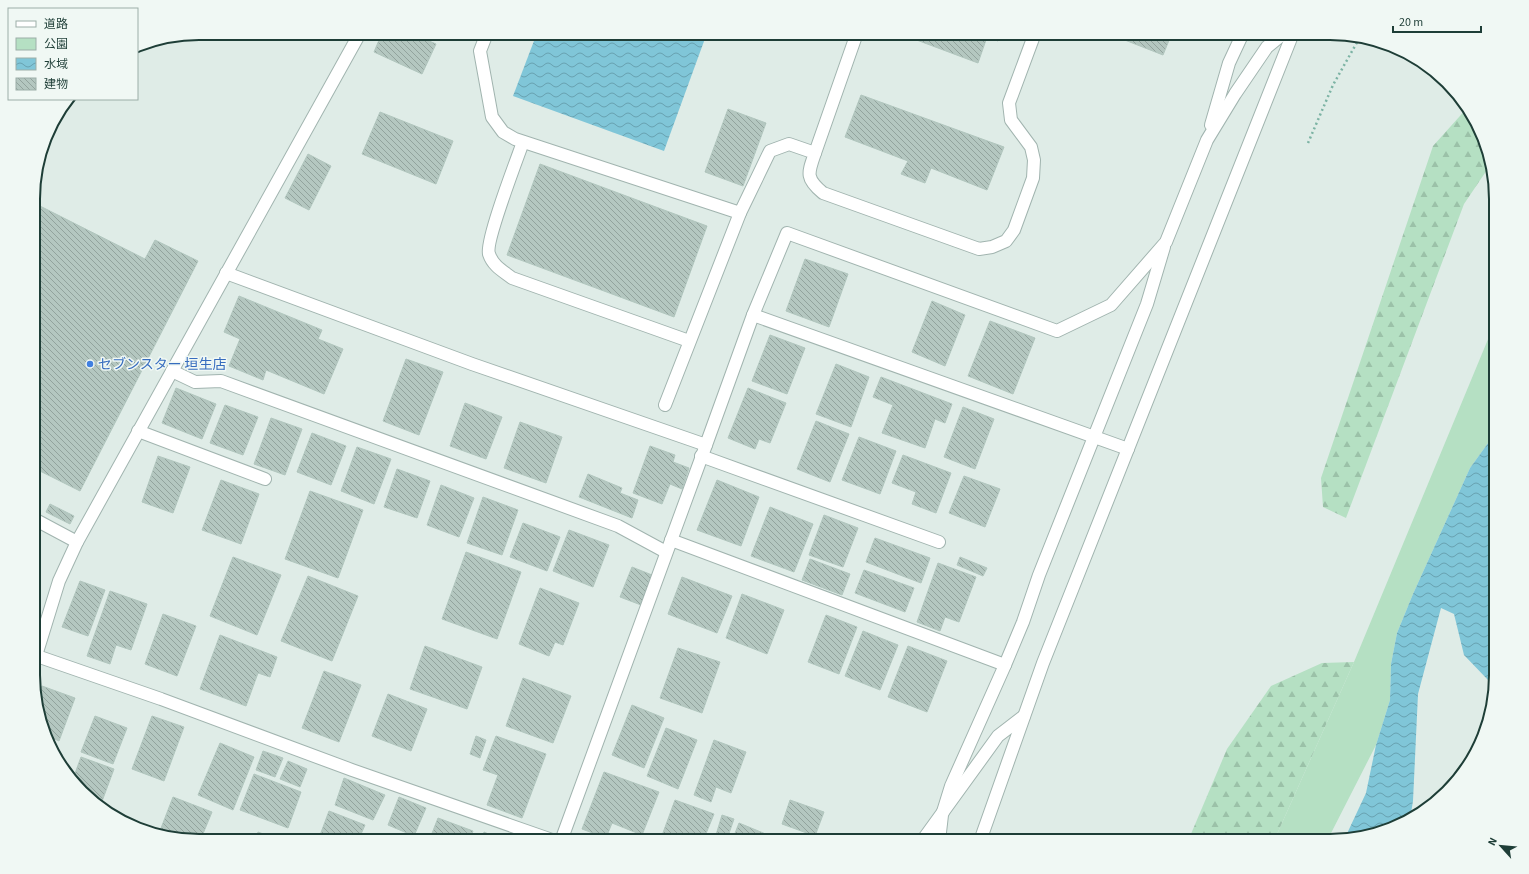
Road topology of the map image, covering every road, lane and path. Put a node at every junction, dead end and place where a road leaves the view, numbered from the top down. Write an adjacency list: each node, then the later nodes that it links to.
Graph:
1 (356, 40): 15 (street)
2 (484, 40): 10 (street)
3 (855, 40): 12 (street)
4 (1033, 40): 12 (street)
5 (1240, 40): 9 (street)
6 (1276, 40): 9 (street)
7 (1290, 40): 22 (street)
8 (1357, 42): 11 (path)
9 (1207, 140): 14 (street)
10 (523, 142): 13 (street); 17 (street)
11 (1308, 143)
12 (815, 153): 13 (street)
13 (740, 213): 17 (street)
14 (1166, 242): 16 (street); 21 (street)
15 (226, 273): 18 (street); 23 (street)
16 (754, 315): 21 (street); 23 (street)
17 (689, 341): 19 (street)
18 (172, 372): 20 (street); 29 (street)
19 (665, 405)
20 (138, 431): 24 (street); 27 (street)
21 (1094, 436): 22 (street); 32 (street)
22 (1128, 449): 33 (street)
23 (704, 451): 26 (street); 28 (street)
24 (265, 479)
25 (40, 522): 27 (street)
26 (671, 540): 29 (street); 32 (street)
27 (77, 542): 30 (street)
28 (939, 542)
29 (666, 552): 36 (street)
30 (40, 642)
31 (40, 660): 35 (street)
32 (1005, 665): 34 (street)
33 (1024, 716): 34 (street); 39 (street)
34 (942, 815): 37 (street); 38 (street)
35 (535, 834)
36 (564, 834)
37 (927, 834)
38 (940, 834)
39 (982, 834)

